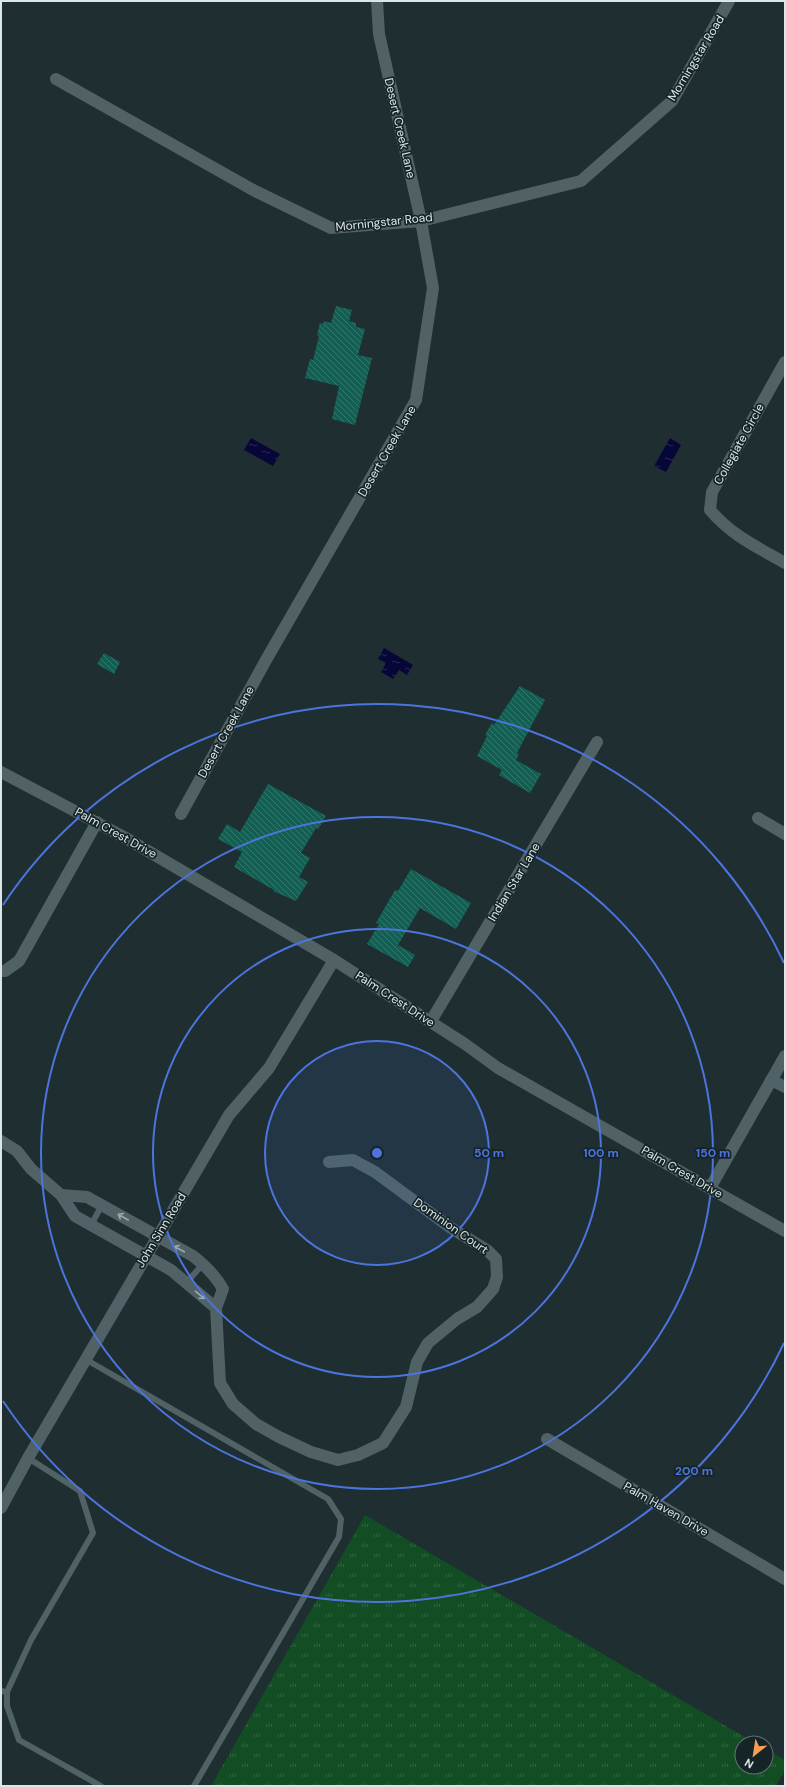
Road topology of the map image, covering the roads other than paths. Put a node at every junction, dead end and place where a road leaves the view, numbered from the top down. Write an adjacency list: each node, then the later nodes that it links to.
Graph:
1 (377, 1): 4 (street, Desert Creek Lane)
2 (730, 1): 4 (street, Morningstar Road)
3 (56, 78): 4 (street, Morningstar Road)
4 (421, 221): 9 (street, Desert Creek Lane)
5 (785, 362): 6 (street, Collegiate Circle)
6 (785, 563)
7 (597, 742): 15 (street, Indian Star Lane)
8 (1, 772): 11 (street, Palm Crest Drive)
9 (181, 814)
10 (758, 818): 12 (street)
11 (97, 822): 13 (street, Palm Crest Drive); 14 (street)
12 (785, 834)
13 (334, 960): 15 (street, Palm Crest Drive); 26 (street, John Sinn Road)
14 (1, 971)
15 (431, 1022): 21 (street, Palm Crest Drive)
16 (784, 1059): 17 (street)
17 (771, 1080): 18 (street); 21 (street)
18 (785, 1087)
19 (1, 1140): 22 (street)
20 (329, 1162): 30 (street, Dominion Court)
21 (710, 1188): 25 (street, Palm Crest Drive)
22 (61, 1195): 23 (street, Dominion Court); 24 (street)
23 (102, 1205): 24 (lane); 26 (street, Dominion Court, one-way to 23)
24 (91, 1225): 27 (street)
25 (785, 1231)
26 (157, 1237): 27 (street, John Sinn Road); 28 (street, Dominion Court, one-way to 26)
27 (145, 1257): 29 (street); 31 (street, John Sinn Road)
28 (203, 1264): 29 (lane); 30 (street, Dominion Court)
29 (186, 1284): 30 (street, one-way to 30)
30 (216, 1308)
31 (85, 1359): 33 (street, John Sinn Road); 38 (lane)
32 (547, 1439): 35 (street, Palm Haven Drive)
33 (28, 1458): 34 (street, John Sinn Road); 36 (lane)
34 (1, 1508)
35 (785, 1578)
36 (4, 1691): 37 (lane)
37 (101, 1786)
38 (194, 1786)

